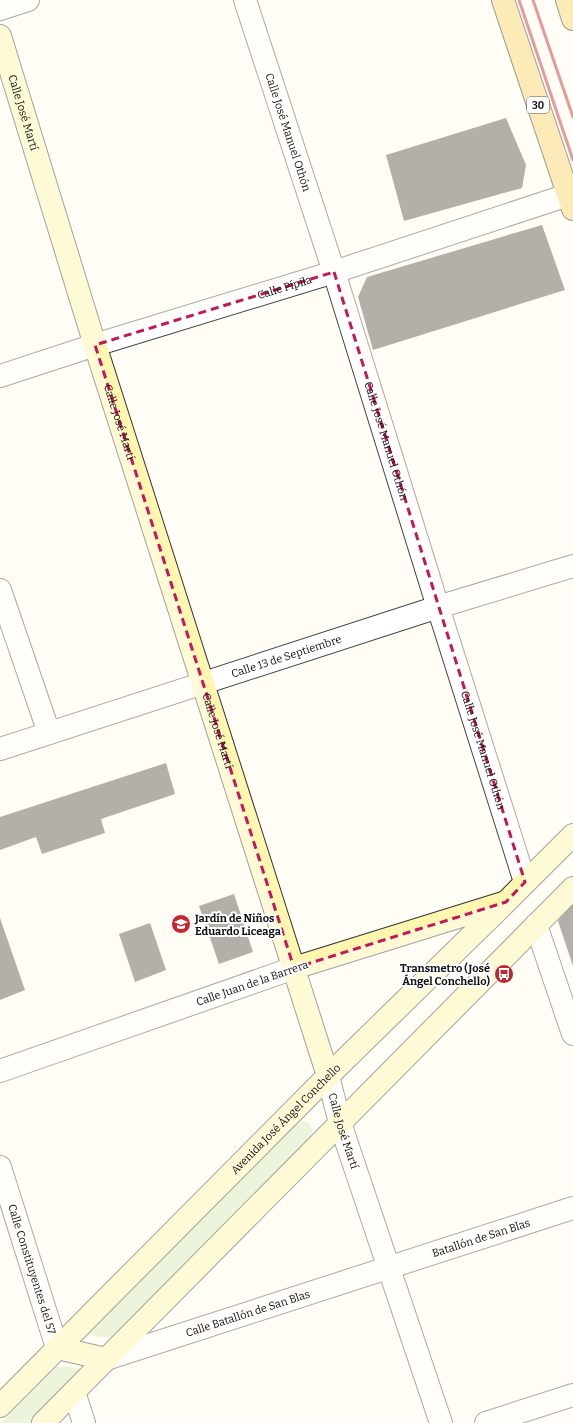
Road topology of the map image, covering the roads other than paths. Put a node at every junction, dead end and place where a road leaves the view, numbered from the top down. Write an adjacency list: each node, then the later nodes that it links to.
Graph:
1 (28, 0): 5 (street)
2 (245, 0): 10 (street, Calle José Manuel Othón)
3 (503, 0): 8 (main road, 30)
4 (567, 0): 6 (main road)
5 (0, 9)
6 (573, 19)
7 (0, 36): 11 (main road, Calle José Martí)
8 (570, 202): 9 (main road); 10 (street, Calle Pípila)
9 (573, 222)
10 (334, 272): 11 (street, Calle Pípila); 15 (street, Calle José Manuel Othón)
11 (96, 345): 12 (street, Calle Pípila); 16 (main road, Calle José Martí)
12 (0, 376)
13 (573, 566): 15 (street, Calle 13 de Septiembre)
14 (0, 590): 17 (street)
15 (438, 608): 16 (street, Calle 13 de Septiembre); 20 (street, Calle José Manuel Othón)
16 (204, 684): 17 (street, Calle 13 de Septiembre); 24 (main road, Calle José Martí)
17 (49, 733): 18 (street, Calle 13 de Septiembre)
18 (0, 749)
19 (573, 835): 20 (main road, Avenida José Ángel Conchello)
20 (525, 882): 22 (main road, Avenida José Ángel Conchello)
21 (573, 888): 23 (main road)
22 (506, 902): 24 (main road, Calle Juan de la Barrera); 27 (main road, Avenida José Ángel Conchello)
23 (536, 925): 25 (street); 28 (main road)
24 (294, 968): 26 (street, Calle Juan de la Barrera); 27 (main road, Calle José Martí)
25 (573, 1034)
26 (0, 1071)
27 (328, 1076): 28 (street, Calle José Martí); 32 (main road, Avenida José Ángel Conchello)
28 (340, 1123): 31 (street, Calle José Martí); 33 (main road)
29 (0, 1167): 32 (street, Calle Constituyentes del 57)
30 (573, 1208): 31 (street, Batallón de San Blas)
31 (388, 1268): 33 (street, Calle Batallón de San Blas); 39 (street, Calle José Martí)
32 (57, 1348): 33 (main road); 36 (main road, Avenida José Ángel Conchello)
33 (106, 1359): 34 (main road)
34 (74, 1392): 37 (main road); 38 (street)
35 (573, 1395): 40 (street)
36 (3, 1401)
37 (43, 1423)
38 (84, 1423)
39 (441, 1423)
40 (486, 1423)

